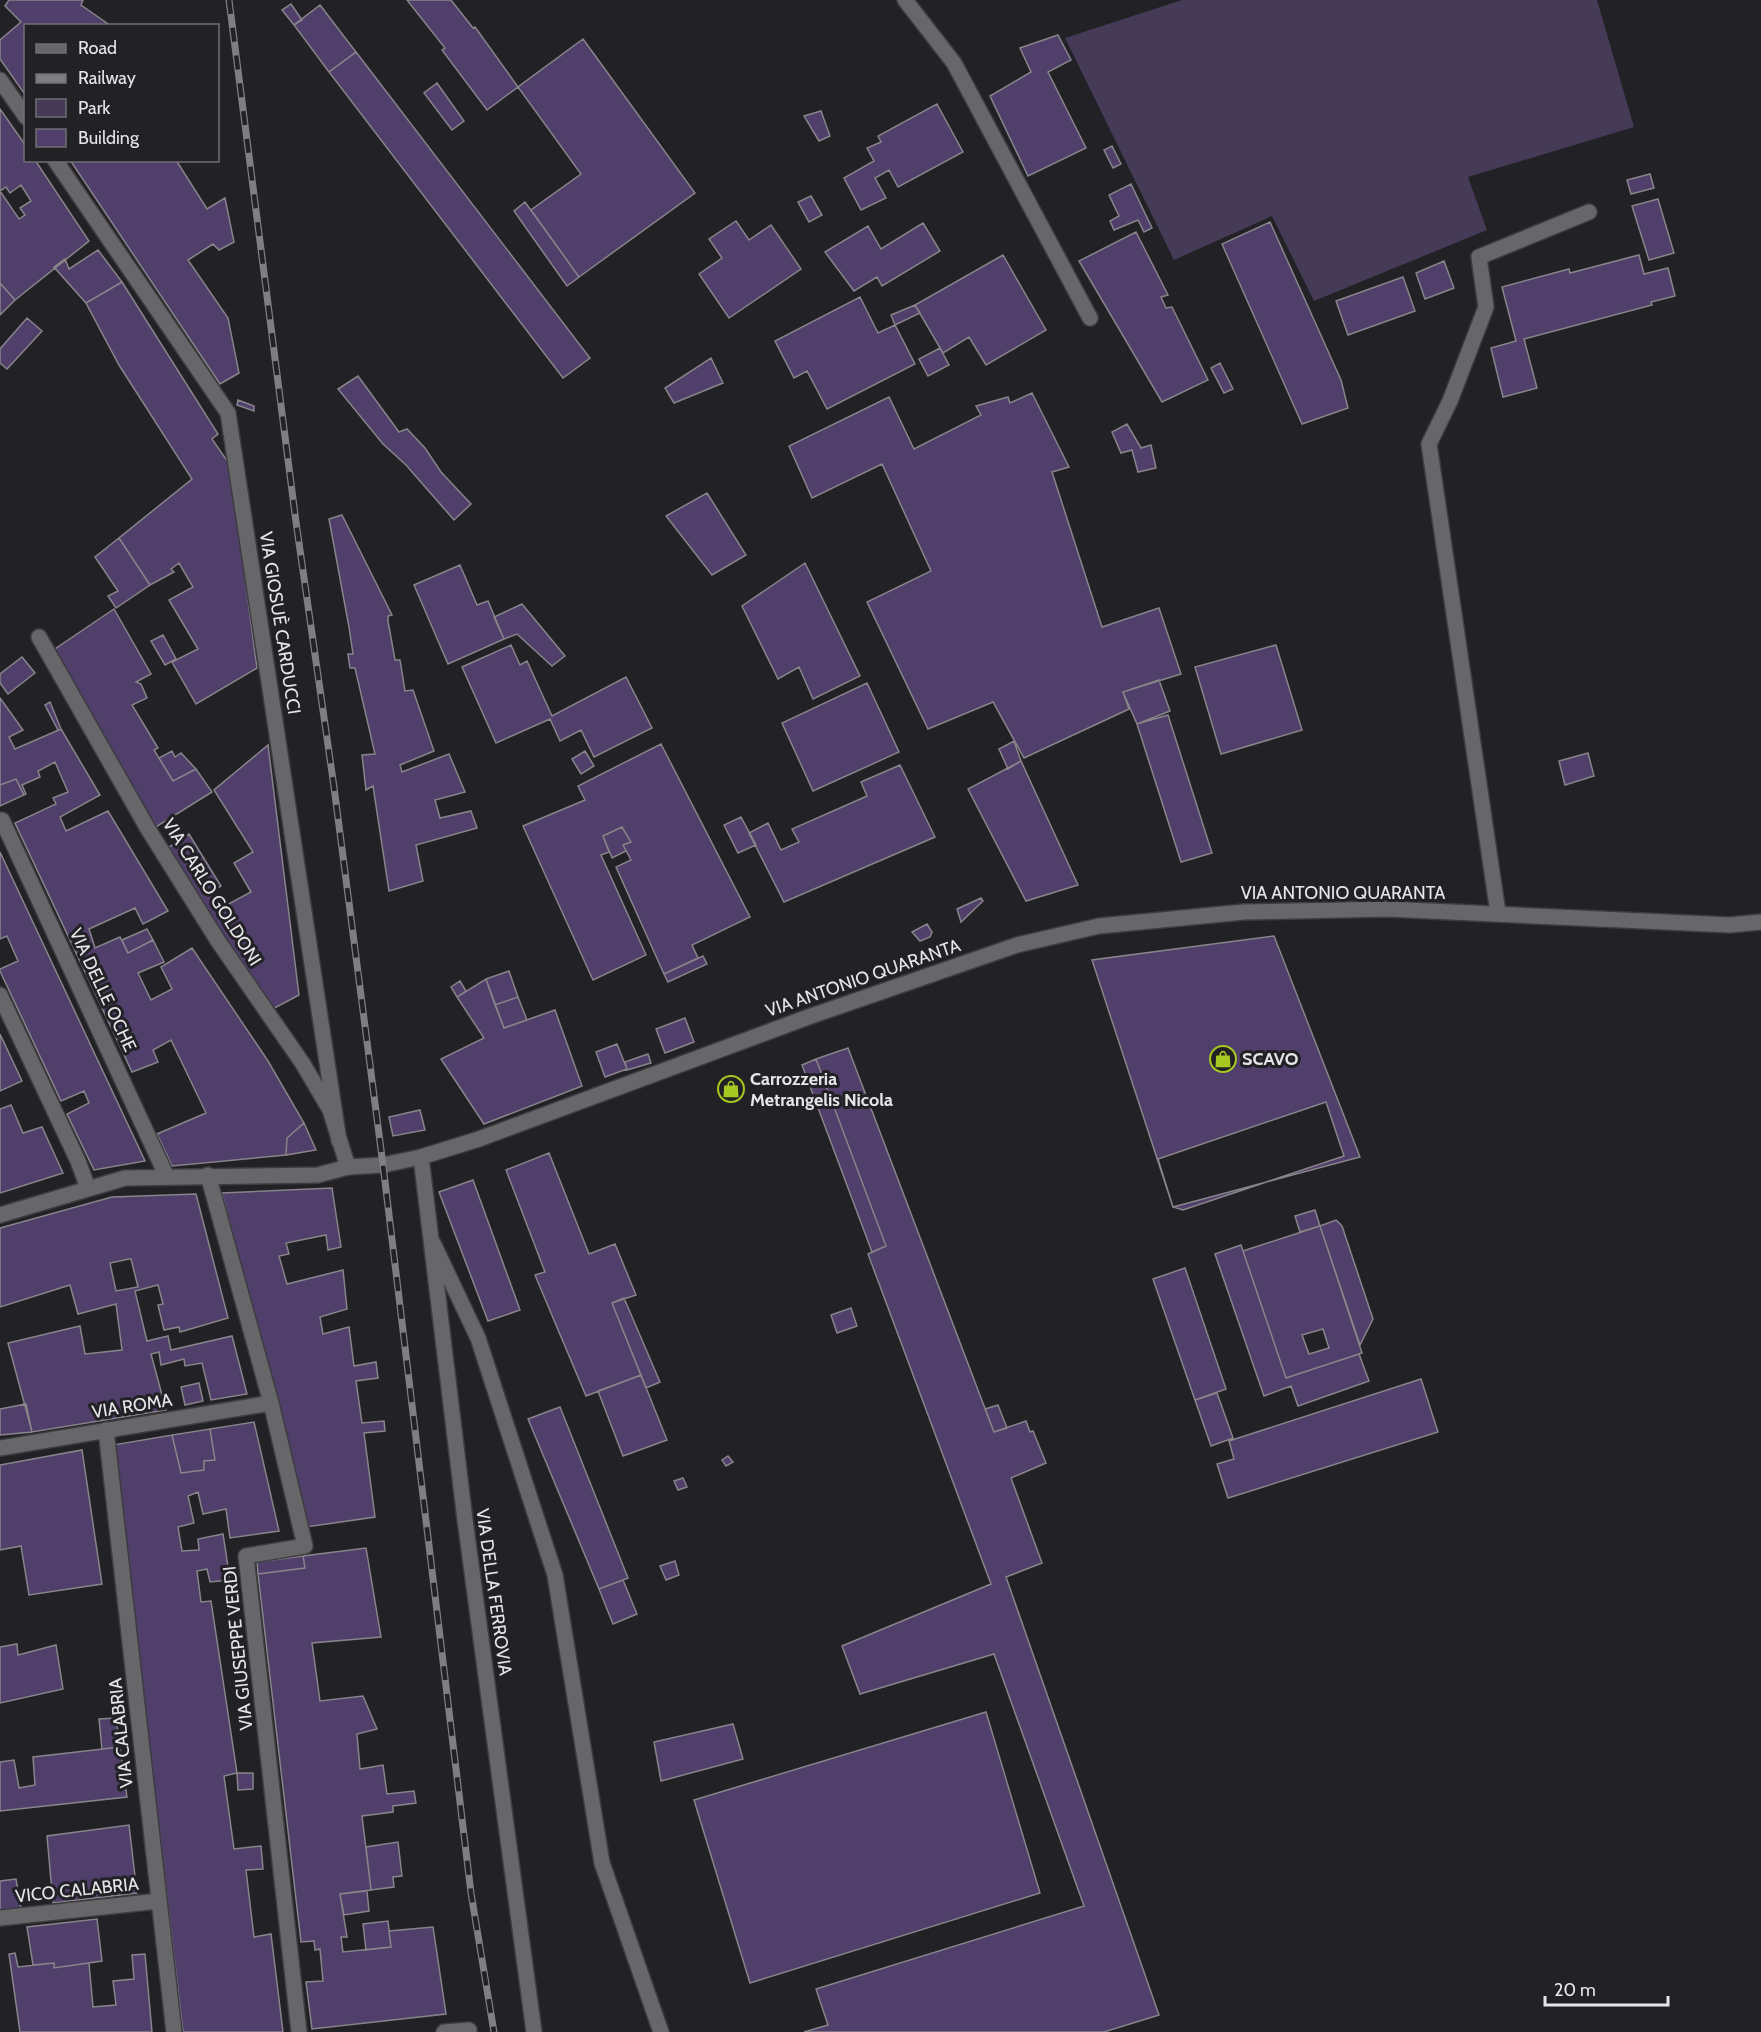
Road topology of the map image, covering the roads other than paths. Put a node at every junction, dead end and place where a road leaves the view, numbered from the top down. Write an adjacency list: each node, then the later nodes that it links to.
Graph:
1 (905, 0): 6 (street)
2 (0, 80): 3 (street)
3 (24, 114)
4 (56, 162): 12 (street, VIA GIOSUÈ CARDUCCI)
5 (1588, 212): 9 (street)
6 (1090, 318)
7 (39, 638): 12 (street, VIA CARLO GOLDONI)
8 (2, 820): 16 (street, VIA DELLE OCHE)
9 (1498, 913): 10 (street, VIA ANTONIO QUARANTA); 13 (street, VIA ANTONIO QUARANTA)
10 (1761, 922)
11 (0, 995): 17 (street)
12 (339, 1141): 14 (street, VIA CARLO GOLDONI)
13 (421, 1157): 14 (street, VIA ANTONIO QUARANTA); 19 (street, VIA DELLA FERROVIA)
14 (348, 1167): 15 (street, VIA ANTONIO QUARANTA)
15 (208, 1175): 16 (street, VIA ANTONIO QUARANTA); 20 (street, VIA GIUSEPPE VERDI)
16 (167, 1177): 17 (street, VIA ANTONIO QUARANTA)
17 (88, 1188): 18 (street, VIA ANTONIO QUARANTA)
18 (0, 1215)
19 (430, 1238): 29 (street, VIA DELLA FERROVIA); 30 (street)
20 (271, 1403): 21 (street, VIA ROMA); 27 (street, VIA GIUSEPPE VERDI)
21 (106, 1430): 22 (street, VIA ROMA); 23 (street, VIA CALABRIA)
22 (0, 1448)
23 (159, 1901): 24 (street, VICO CALABRIA); 26 (street, VIA CALABRIA)
24 (0, 1918)
25 (469, 2030): 28 (street)
26 (174, 2032)
27 (299, 2032)
28 (444, 2032)
29 (534, 2032)
30 (661, 2032)

